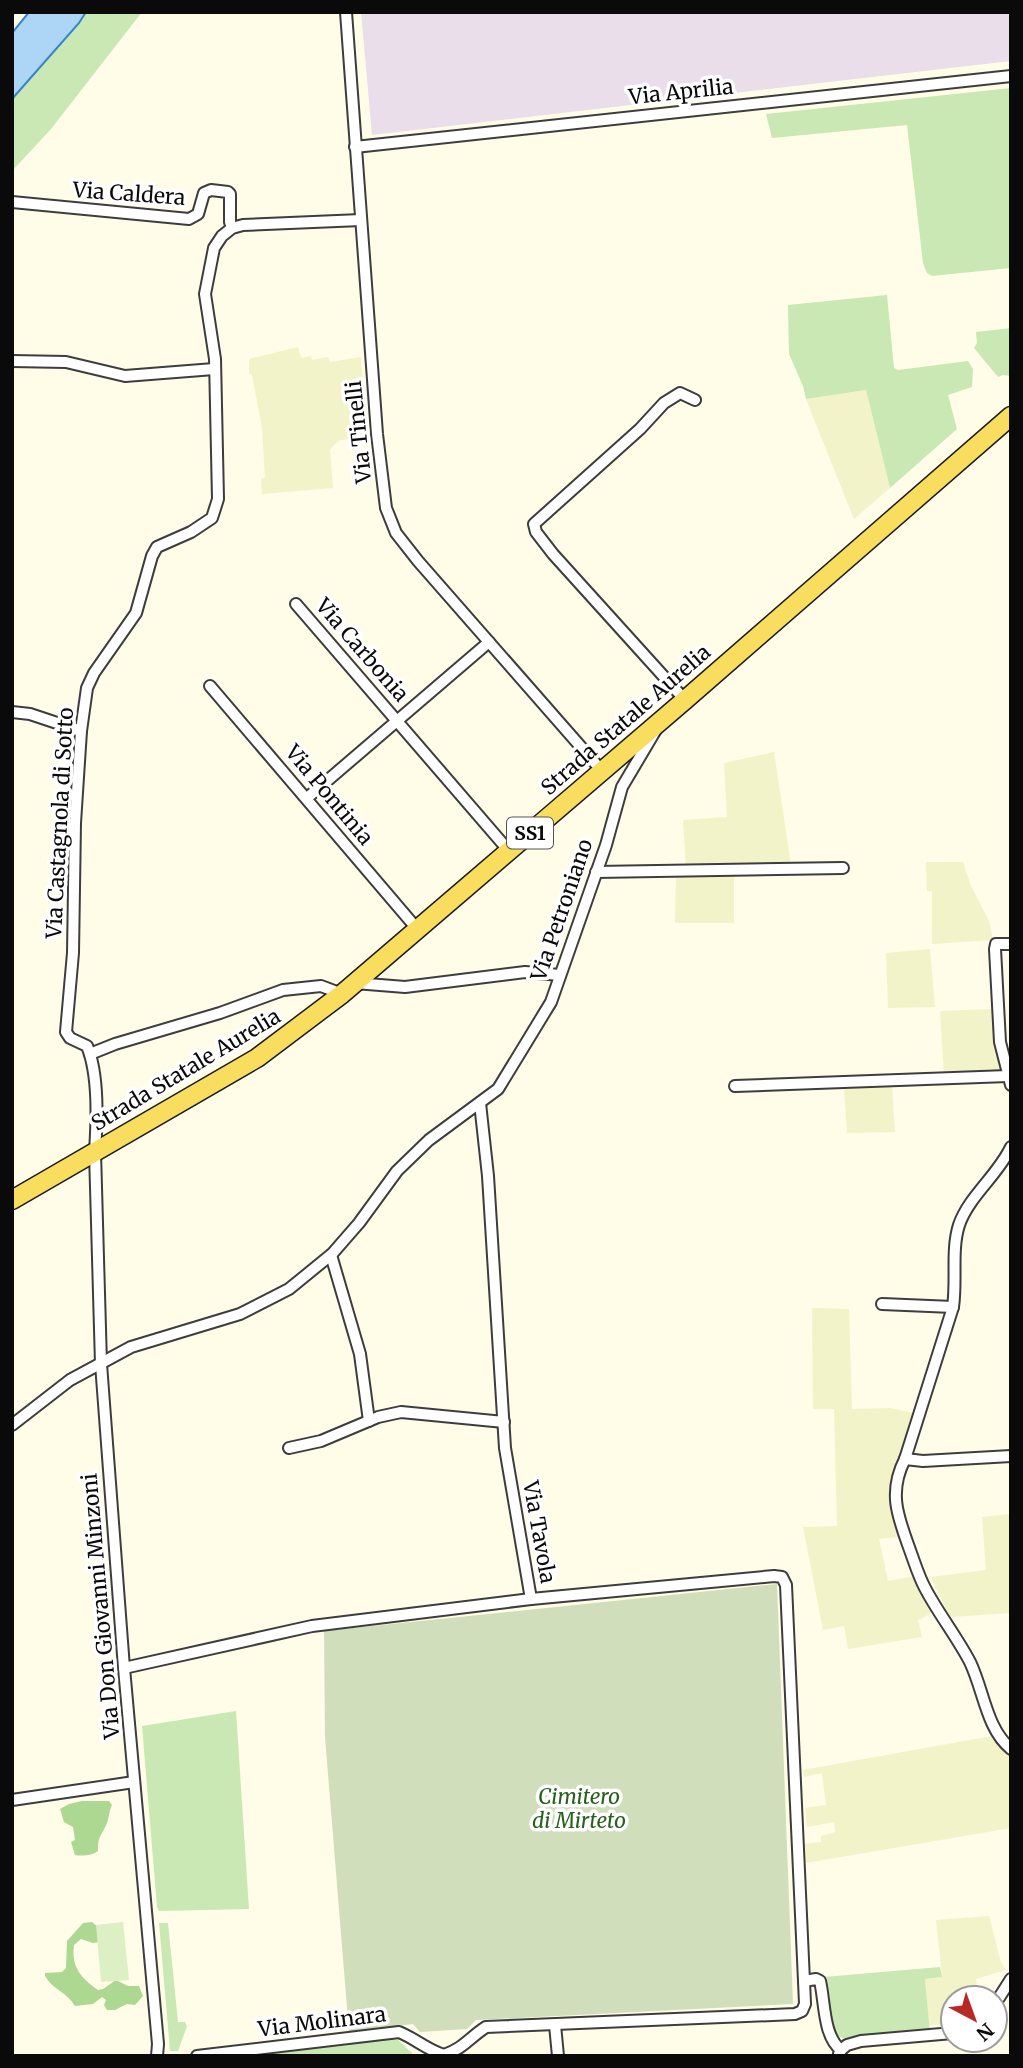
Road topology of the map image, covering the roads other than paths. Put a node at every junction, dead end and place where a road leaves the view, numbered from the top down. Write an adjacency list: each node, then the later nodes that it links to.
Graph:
1 (346, 12): 3 (street, Via Tinelli)
2 (1011, 76): 3 (street, Via Aprilia)
3 (355, 147): 5 (street, Via Tinelli)
4 (12, 202): 6 (street, Via Caldera)
5 (361, 220): 6 (street); 12 (street, Via Tinelli)
6 (232, 228): 8 (street, Via Castagnola di Sotto)
7 (12, 361): 8 (street)
8 (214, 369): 18 (street, Via Castagnola di Sotto)
9 (695, 400): 14 (street)
10 (1011, 416): 14 (main road, Strada Statale Aurelia / SS1)
11 (296, 604): 17 (street, Via Carbonia)
12 (489, 642): 17 (street, Via Carbonia); 19 (street, Via Tinelli)
13 (210, 687): 20 (street, Via Pontinia)
14 (685, 700): 16 (main road, Strada Statale Aurelia / SS1)
15 (12, 712): 18 (street)
16 (662, 720): 19 (main road, Strada Statale Aurelia / SS1); 23 (street, Via Petroniano)
17 (397, 722): 20 (street, Via Carbonia); 21 (street, Via Carbonia)
18 (81, 732): 28 (street, Via Castagnola di Sotto)
19 (602, 771): 21 (main road, Strada Statale Aurelia / SS1)
20 (307, 798): 24 (street, Via Pontinia)
21 (509, 851): 24 (main road, Strada Statale Aurelia / SS1)
22 (843, 868): 23 (street)
23 (596, 872): 26 (street, Via Petroniano)
24 (418, 930): 27 (main road, Strada Statale Aurelia / SS1)
25 (1011, 944): 29 (street)
26 (560, 975): 27 (street); 31 (street, Via Petroniano)
27 (349, 989): 28 (street); 33 (main road, Strada Statale Aurelia / SS1)
28 (90, 1054): 33 (street)
29 (1009, 1080): 30 (street)
30 (734, 1086)
31 (480, 1103): 35 (street, Via Petroniano); 40 (street, Via Tavola)
32 (1011, 1147): 37 (street)
33 (95, 1152): 34 (main road, Strada Statale Aurelia / SS1); 38 (street, Via Don Giovanni Minzoni)
34 (12, 1200)
35 (331, 1255): 38 (street, Via Petroniano); 39 (street)
36 (882, 1304): 37 (street)
37 (953, 1307): 44 (street)
38 (101, 1364): 41 (street, Via Petroniano); 46 (street, Via Don Giovanni Minzoni)
39 (369, 1421): 40 (street); 42 (street)
40 (504, 1422): 45 (street, Via Tavola)
41 (12, 1425)
42 (289, 1448)
43 (1011, 1456): 44 (street)
44 (905, 1459): 47 (street)
45 (531, 1599): 46 (street, Via Tavola); 50 (street)
46 (124, 1668): 48 (street, Via Don Giovanni Minzoni)
47 (1011, 1749)
48 (134, 1782): 49 (street); 54 (street, Via Don Giovanni Minzoni)
49 (12, 1800)
50 (804, 1980): 51 (street); 53 (street)
51 (555, 2025): 56 (street); 57 (street)
52 (939, 2034): 53 (street)
53 (839, 2053)
54 (157, 2056)
55 (197, 2056): 56 (street, Via Molinara)
56 (444, 2056)
57 (558, 2056)

